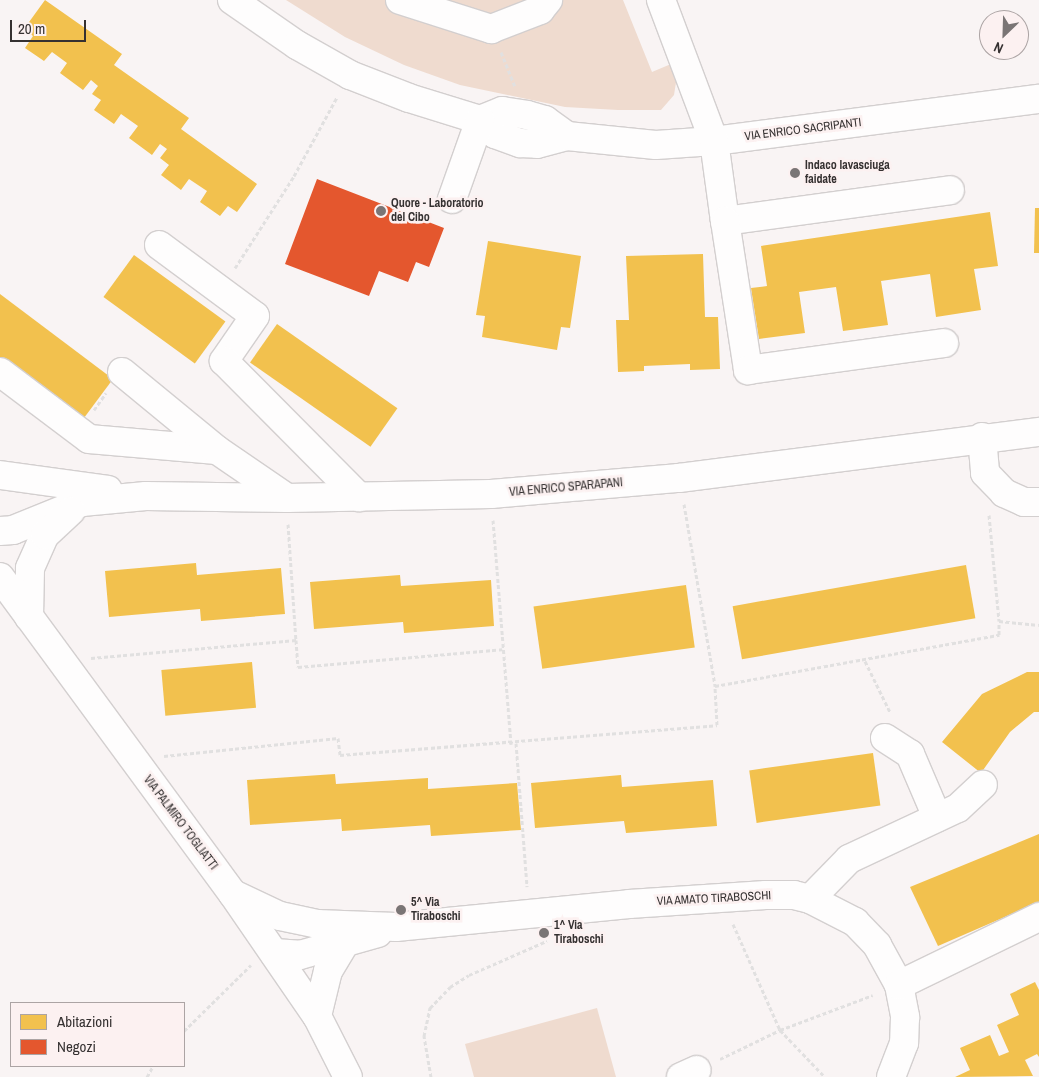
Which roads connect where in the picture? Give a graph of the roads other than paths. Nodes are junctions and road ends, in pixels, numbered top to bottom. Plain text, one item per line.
1 (232, 0) edge
2 (400, 0) edge
3 (548, 0) edge
4 (661, 0) edge
5 (1039, 99) edge
6 (480, 120) junction
7 (567, 136) junction
8 (714, 141) junction
9 (950, 190) dead end
10 (452, 199) dead end
11 (725, 221) junction
12 (159, 245) dead end
13 (944, 343) dead end
14 (0, 372) edge
15 (122, 372) road end
16 (1039, 432) edge
17 (982, 436) junction
18 (217, 450) junction
19 (0, 475) edge
20 (46, 481) junction
21 (0, 496) edge
22 (146, 496) junction
23 (359, 496) junction
24 (287, 498) junction
25 (82, 502) junction
26 (1039, 502) edge
27 (0, 532) edge
28 (0, 577) edge
29 (29, 617) junction
30 (884, 738) dead end
31 (983, 785) dead end
32 (937, 817) junction
33 (234, 894) junction
34 (810, 899) junction
35 (1039, 917) edge
36 (317, 924) junction
37 (396, 926) junction
38 (344, 944) junction
39 (274, 953) junction
40 (898, 985) junction
41 (317, 1016) junction
42 (348, 1077) edge
43 (891, 1077) edge

1 - 6 street, VIA ENRICO SACRIPANTI
2 - 3 street
4 - 8 street
5 - 8 street, VIA ENRICO SACRIPANTI
6 - 7 street
6 - 7 street, VIA ENRICO SACRIPANTI
6 - 10 street
7 - 8 street, VIA ENRICO SACRIPANTI
8 - 11 street
9 - 11 street
11 - 13 street
12 - 23 street
14 - 18 street
15 - 18 street
16 - 17 street, VIA ENRICO SPARAPANI
17 - 23 street, VIA ENRICO SPARAPANI
17 - 26 street
18 - 24 street
19 - 20 street, VIA ENRICO SPARAPANI
20 - 21 street, VIA ENRICO SPARAPANI
20 - 22 street, VIA ENRICO SPARAPANI
22 - 24 street, VIA ENRICO SPARAPANI
22 - 25 street, VIA ENRICO SPARAPANI
23 - 24 street, VIA ENRICO SPARAPANI
25 - 27 street, VIA ENRICO SPARAPANI
25 - 29 street
28 - 29 street, VIA PALMIRO TOGLIATTI
29 - 33 street, VIA PALMIRO TOGLIATTI
30 - 32 street
31 - 32 street
32 - 34 street
33 - 36 street, VIA AMATO TIRABOSCHI
33 - 39 street, VIA PALMIRO TOGLIATTI
34 - 37 street, VIA AMATO TIRABOSCHI
34 - 40 street, VIA AMATO TIRABOSCHI
35 - 40 street
36 - 37 street, VIA AMATO TIRABOSCHI
36 - 39 street
37 - 38 street, VIA AMATO TIRABOSCHI
38 - 39 street, VIA AMATO TIRABOSCHI
38 - 41 street
39 - 41 street, VIA PALMIRO TOGLIATTI
40 - 43 street, VIA AMATO TIRABOSCHI
41 - 42 street, VIA PALMIRO TOGLIATTI

